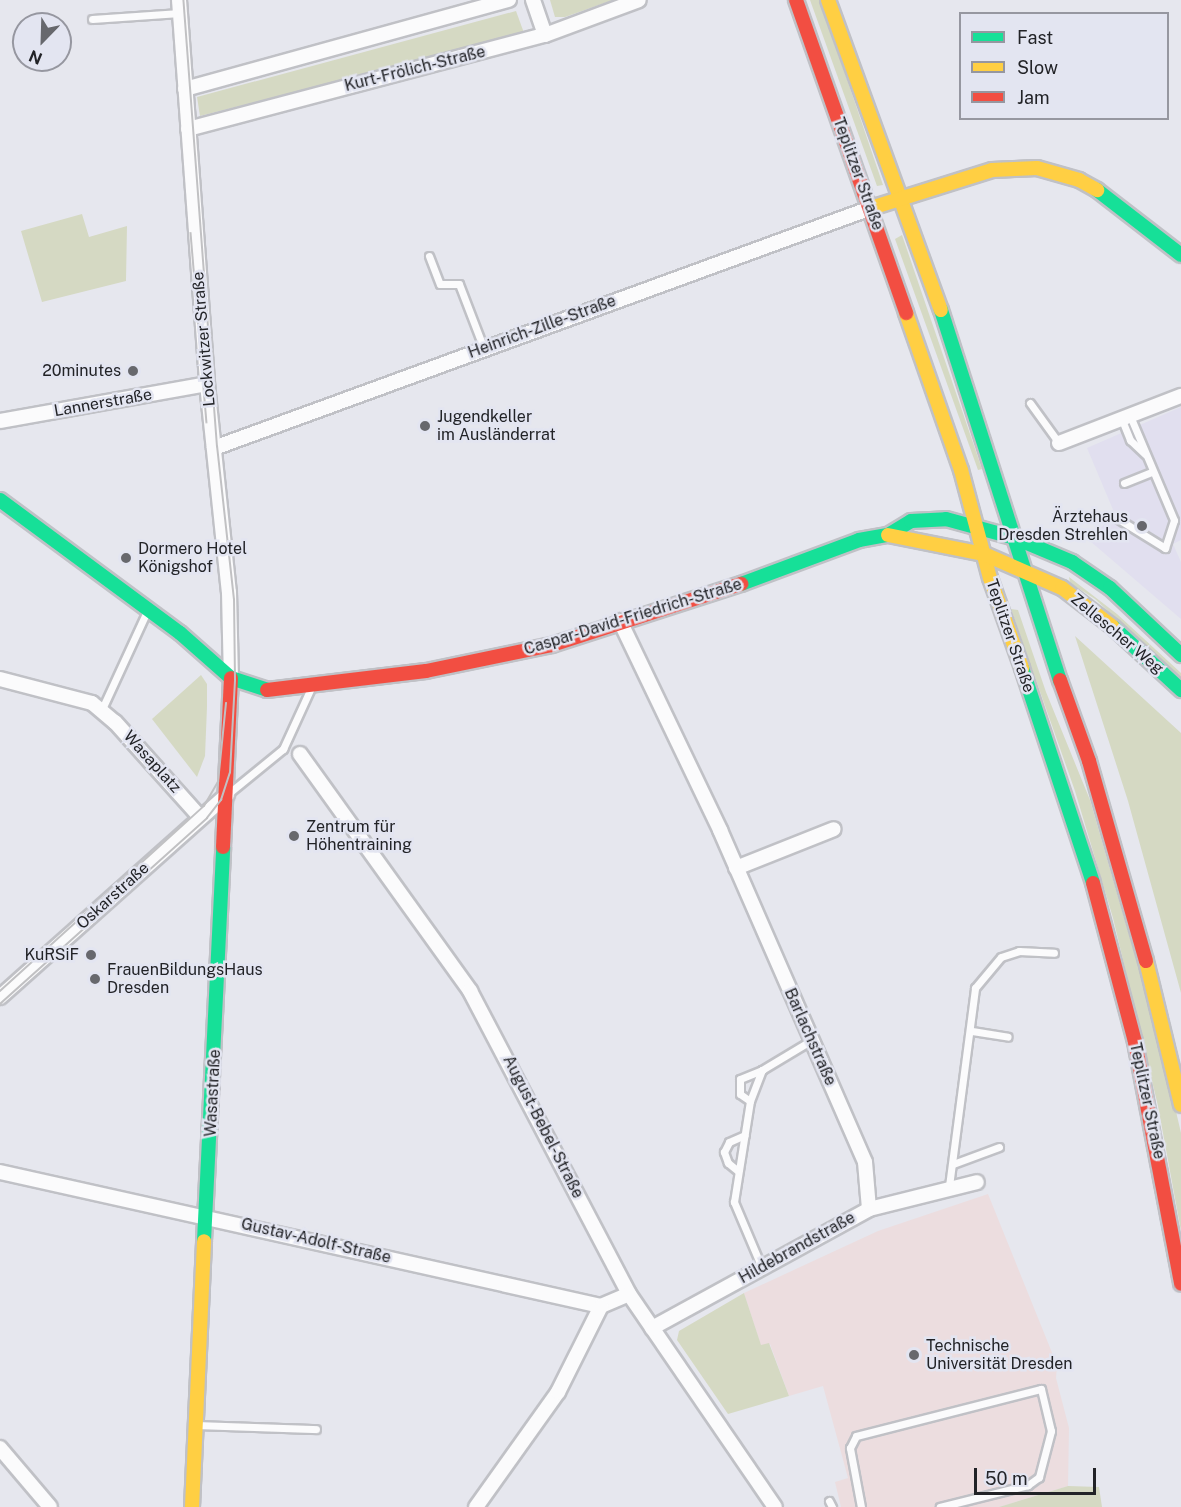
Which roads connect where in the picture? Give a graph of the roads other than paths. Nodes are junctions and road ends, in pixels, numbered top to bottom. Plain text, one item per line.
1 (509, 0) edge
2 (533, 0) edge
3 (639, 0) edge
4 (795, 0) edge
5 (828, 0) edge
6 (180, 7) edge
7 (92, 19) dead end
8 (545, 35) junction
9 (185, 89) junction
10 (188, 129) junction
11 (901, 198) junction
12 (871, 208) junction
13 (1181, 255) edge
14 (429, 256) dead end
15 (484, 349) junction
16 (207, 384) junction
17 (1181, 396) edge
18 (1030, 403) dead end
19 (1126, 418) junction
20 (0, 421) edge
21 (1059, 443) joint
22 (214, 448) junction
23 (1153, 471) junction
24 (1124, 483) dead end
25 (0, 500) edge
26 (1114, 517) dead end
27 (1178, 519) edge
28 (978, 526) junction
29 (888, 535) junction
30 (1015, 537) junction
31 (984, 554) junction
32 (1024, 572) junction
33 (148, 609) junction
34 (620, 621) junction
35 (1181, 655) edge
36 (231, 678) junction
37 (0, 679) edge
38 (311, 687) junction
39 (1181, 690) edge
40 (102, 709) junction
41 (289, 741) junction
42 (300, 754) joint
43 (227, 795) junction
44 (200, 817) junction
45 (834, 829) dead end
46 (736, 868) junction
47 (1054, 953) dead end
48 (0, 997) edge
49 (972, 1031) junction
50 (1008, 1037) dead end
51 (812, 1040) junction
52 (762, 1070) junction
53 (750, 1101) junction
54 (1181, 1105) edge
55 (745, 1135) junction
56 (999, 1147) dead end
57 (953, 1164) junction
58 (738, 1171) junction
59 (0, 1172) edge
60 (977, 1182) dead end
61 (949, 1186) junction
62 (869, 1209) junction
63 (207, 1216) junction
64 (762, 1268) junction
65 (1181, 1284) edge
66 (630, 1294) junction
67 (601, 1306) junction
68 (652, 1328) junction
69 (196, 1425) junction
70 (316, 1429) dead end
71 (0, 1448) edge
72 (50, 1507) edge
73 (192, 1507) edge
74 (476, 1507) edge
75 (775, 1507) edge
76 (861, 1507) edge
77 (940, 1507) edge

1 - 9 street
2 - 8 street
3 - 8 street, Kurt-Frölich-Straße
4 - 12 main road, Teplitzer Straße
5 - 11 main road, Teplitzer Straße
6 - 7 lane
6 - 9 street, Lockwitzer Straße
8 - 10 street, Kurt-Frölich-Straße
9 - 10 street, Lockwitzer Straße
10 - 16 street, Lockwitzer Straße
11 - 12 main road
11 - 13 main road
11 - 30 main road, Teplitzer Straße
12 - 15 street, Heinrich-Zille-Straße
12 - 28 main road, Teplitzer Straße
14 - 15 lane
15 - 22 street, Heinrich-Zille-Straße
16 - 20 street, Lannerstraße
16 - 22 street, Lockwitzer Straße
17 - 19 street
18 - 21 lane
19 - 21 street
19 - 23 lane
22 - 36 street, Lockwitzer Straße
23 - 24 lane
23 - 27 lane
25 - 33 main road
26 - 27 lane
28 - 29 main road, Caspar-David-Friedrich-Straße
28 - 30 main road, Zellescher Weg
28 - 31 main road, Teplitzer Straße
29 - 31 main road, Caspar-David-Friedrich-Straße
29 - 34 main road, Caspar-David-Friedrich-Straße
30 - 32 main road, Teplitzer Straße
30 - 35 main road, Zellescher Weg
31 - 32 main road, Zellescher Weg
31 - 65 main road, Teplitzer Straße
32 - 39 main road, Zellescher Weg
32 - 54 main road, Teplitzer Straße
33 - 36 main road
33 - 40 lane
34 - 38 main road, Caspar-David-Friedrich-Straße
34 - 46 street, Barlachstraße
36 - 38 main road, Caspar-David-Friedrich-Straße
36 - 43 main road, Wasastraße
37 - 40 street, Wasaplatz
38 - 41 lane
40 - 44 street, Wasaplatz
41 - 42 lane
41 - 43 lane
42 - 66 street, August-Bebel-Straße
43 - 44 street, Oskarstraße
43 - 63 main road, Wasastraße
44 - 48 street, Oskarstraße
45 - 46 street
46 - 51 street, Barlachstraße
47 - 49 lane
49 - 50 lane
49 - 57 lane
51 - 52 lane
51 - 62 street, Barlachstraße
52 - 53 lane
52 - 53 lane
53 - 55 lane
55 - 58 lane
55 - 58 lane
56 - 57 lane
57 - 61 lane
58 - 64 lane
59 - 63 street, Gustav-Adolf-Straße
60 - 61 street, Hildebrandstraße
61 - 62 street, Hildebrandstraße
62 - 64 street, Hildebrandstraße
63 - 67 street, Gustav-Adolf-Straße
63 - 69 main road, Wasastraße
64 - 68 street, Hildebrandstraße
66 - 67 street
66 - 68 street, August-Bebel-Straße
67 - 74 street
68 - 75 street, August-Bebel-Straße
69 - 70 lane
69 - 73 main road, Wasastraße
71 - 72 street
76 - 77 lane

